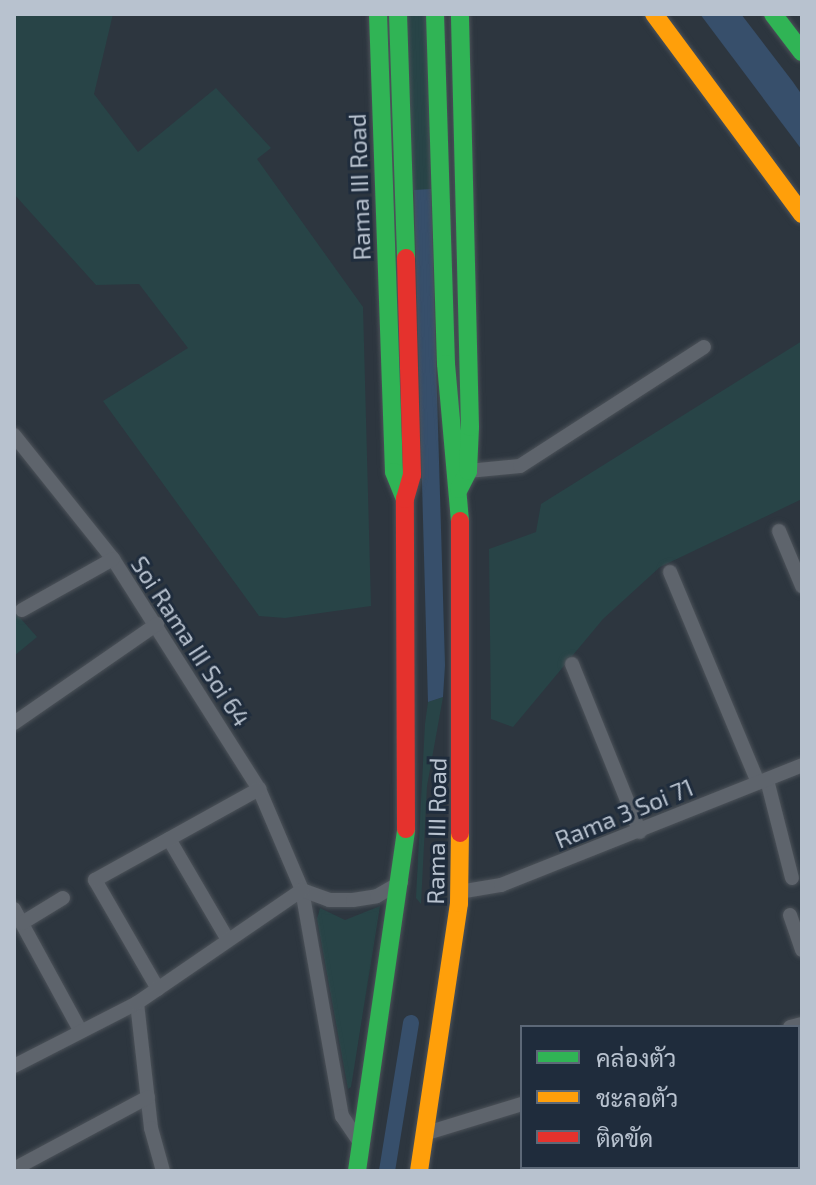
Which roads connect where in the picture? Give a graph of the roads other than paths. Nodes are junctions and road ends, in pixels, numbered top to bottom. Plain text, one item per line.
1 (378, 14) edge
2 (398, 14) edge
3 (435, 14) edge
4 (460, 14) edge
5 (654, 14) edge
6 (773, 14) edge
7 (802, 52) edge
8 (802, 214) edge
9 (704, 347) dead end
10 (14, 435) edge
11 (468, 471) junction
12 (459, 489) junction
13 (405, 499) junction
14 (779, 531) dead end
15 (113, 559) junction
16 (670, 572) dead end
17 (802, 586) edge
18 (22, 610) dead end
19 (157, 624) junction
20 (572, 664) dead end
21 (14, 723) edge
22 (802, 765) edge
23 (763, 781) junction
24 (259, 789) junction
25 (640, 832) junction
26 (169, 839) junction
27 (792, 878) dead end
28 (401, 882) junction
29 (302, 890) junction
30 (459, 892) junction
31 (63, 898) dead end
32 (14, 909) edge
33 (790, 915) dead end
34 (22, 923) junction
35 (228, 940) junction
36 (802, 950) edge
37 (158, 989) junction
38 (137, 1003) junction
39 (80, 1030) junction
40 (14, 1066) edge
41 (148, 1097) junction
42 (520, 1105) edge
43 (427, 1133) junction
44 (361, 1144) junction
45 (14, 1169) edge
46 (163, 1171) edge
47 (357, 1171) edge
48 (419, 1171) edge

1 - 13 main road, Rama III Road
2 - 13 main road, Rama III Road
3 - 12 main road, Rama III Road
4 - 11 main road, Rama III Road
5 - 8 main road
6 - 7 main road
9 - 11 street
10 - 15 street, Soi Rama III Soi 64
11 - 12 main road, Rama III Road
12 - 30 main road, Rama III Road
13 - 28 main road, Rama III Road
14 - 17 street
15 - 18 street
15 - 19 street, Soi Rama III Soi 64
16 - 23 street
19 - 21 street
19 - 24 street, Soi Rama III Soi 64
20 - 25 street
22 - 23 street, Rama 3 Soi 71
23 - 25 street, Rama 3 Soi 71
23 - 27 street
24 - 26 street
24 - 29 street, Soi Rama III Soi 64
25 - 30 street, Rama 3 Soi 71
26 - 35 street
26 - 37 street
28 - 29 street
28 - 44 main road, Rama III Road
29 - 35 street
29 - 44 street, Soi Rama III Soi 64
30 - 43 main road, Rama III Road
31 - 34 street
32 - 34 street
33 - 36 street
34 - 39 street
35 - 37 street
37 - 38 street
38 - 39 street
38 - 41 street
39 - 40 street
41 - 45 street
41 - 46 street
42 - 43 street
43 - 48 main road, Rama III Road
44 - 47 main road, Rama III Road

